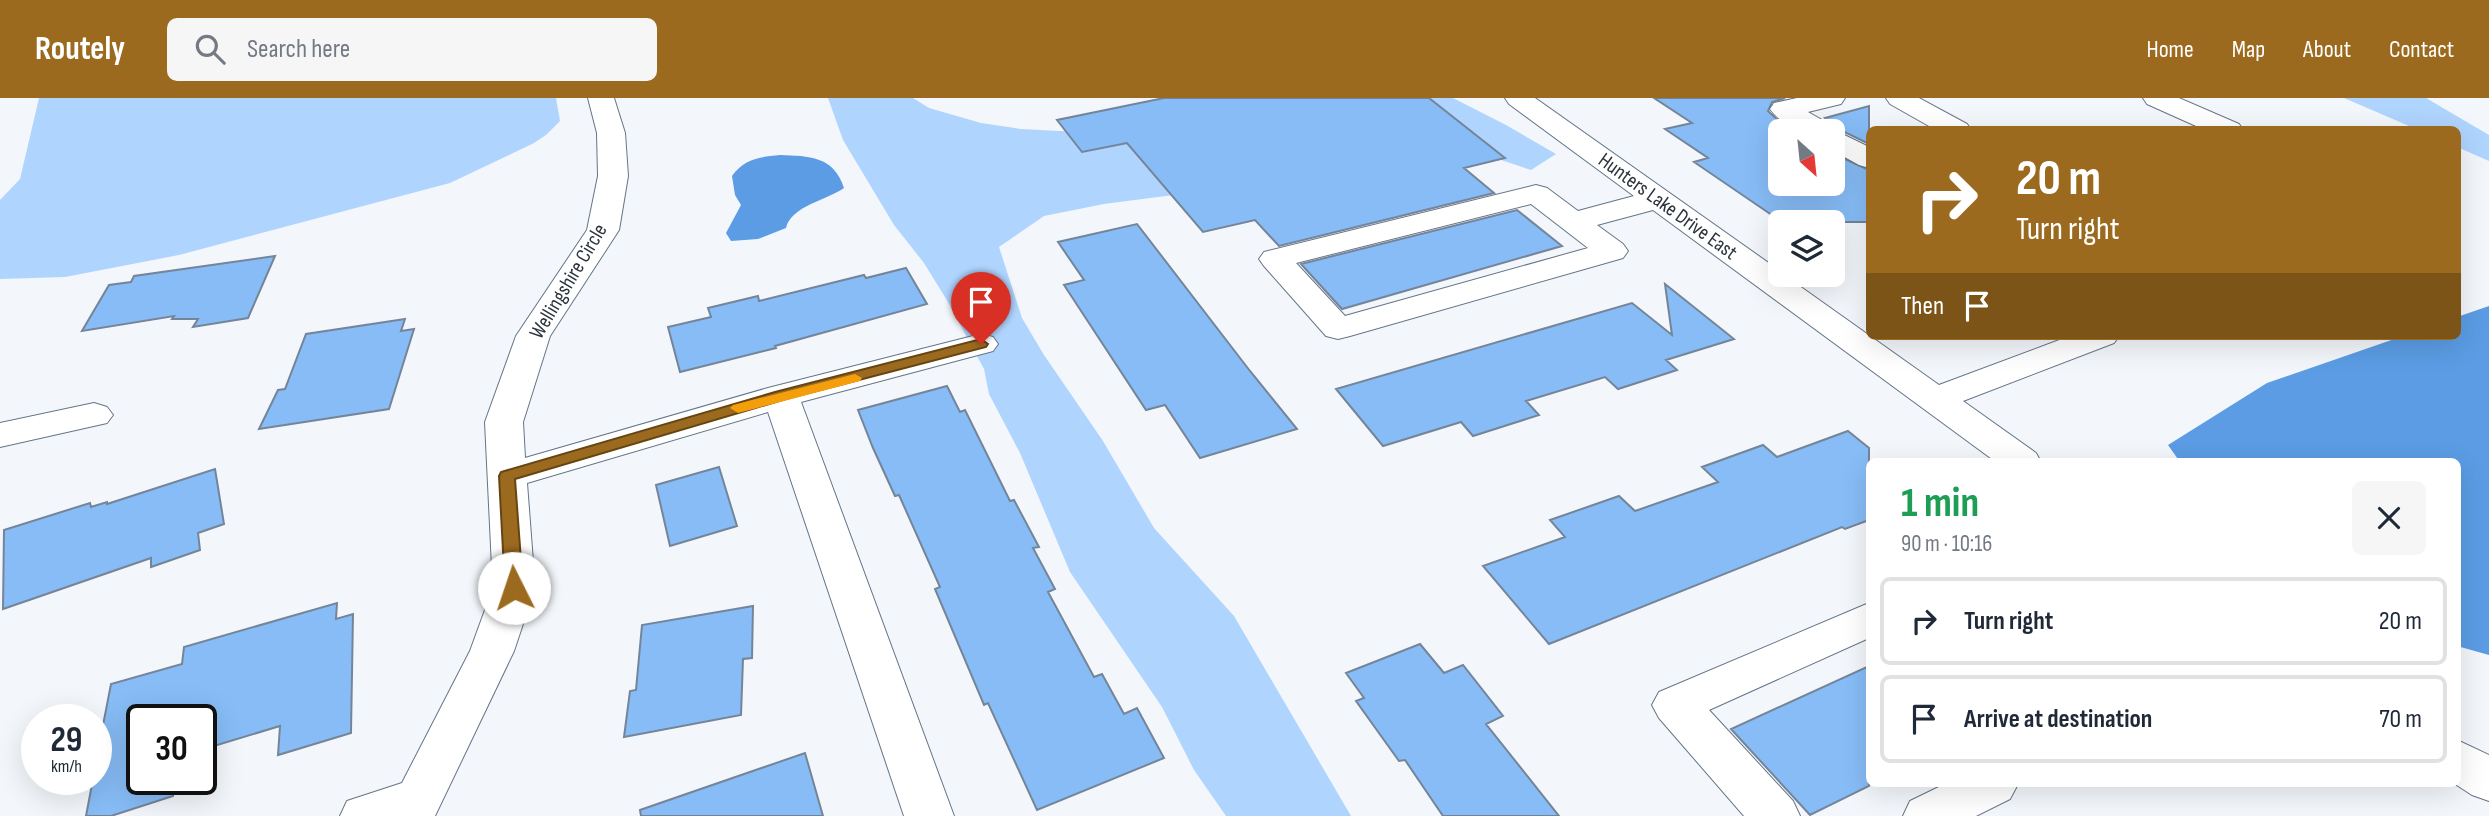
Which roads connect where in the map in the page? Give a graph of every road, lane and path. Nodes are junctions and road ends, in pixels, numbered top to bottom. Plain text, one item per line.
1 (601, 98) edge
2 (1518, 98) edge
3 (1832, 98) edge
4 (1899, 98) edge
5 (2156, 98) edge
6 (1801, 119) edge
7 (1950, 126) edge
8 (2220, 126) edge
9 (1845, 145) edge
10 (1866, 157) edge
11 (1657, 199) junction
12 (1573, 222) junction
13 (2091, 340) edge
14 (981, 344) dead end
15 (780, 396) junction
16 (1935, 399) junction
17 (94, 415) dead end
18 (0, 435) edge
19 (2016, 458) edge
20 (507, 476) junction
21 (1866, 620) edge
22 (2461, 762) edge
23 (2489, 780) edge
24 (1987, 787) edge
25 (414, 807) edge
26 (365, 816) edge
27 (929, 816) edge
28 (1775, 816) edge
29 (1928, 816) edge

1 - 20 street, Wellingshire Circle
2 - 11 street, Hunters Lake Drive East
3 - 6 street
4 - 7 street
5 - 8 street
9 - 10 street
11 - 12 street
11 - 16 street, Hunters Lake Drive East
12 - 12 street
13 - 16 street
14 - 15 street
15 - 20 street
15 - 27 street
16 - 19 street, Hunters Lake Drive East
17 - 18 street
20 - 25 street, Wellingshire Circle
21 - 28 street
22 - 23 street
24 - 29 street
25 - 26 street

